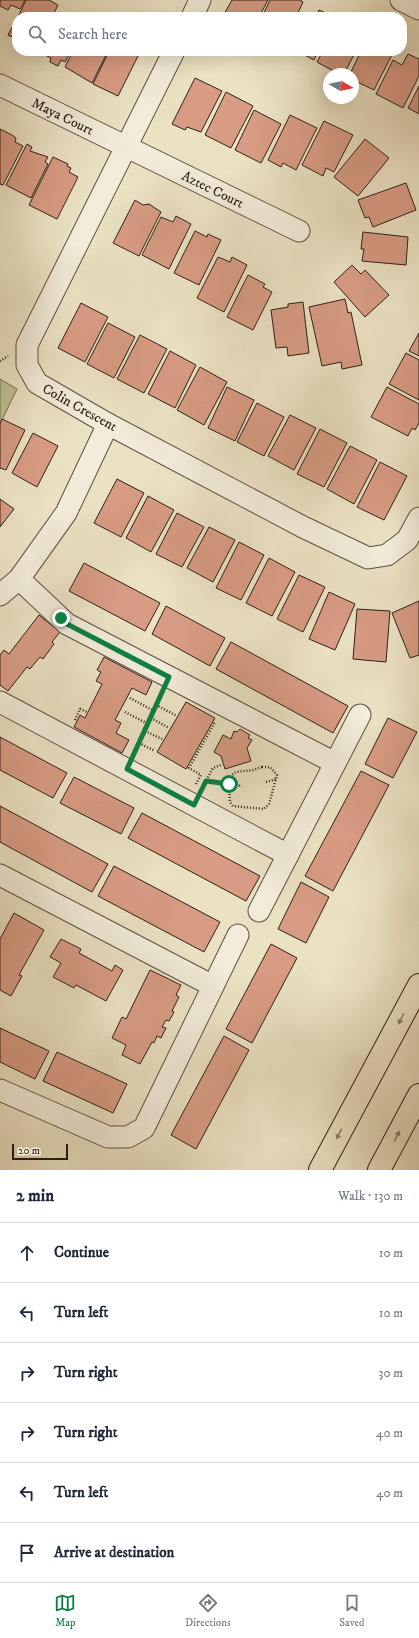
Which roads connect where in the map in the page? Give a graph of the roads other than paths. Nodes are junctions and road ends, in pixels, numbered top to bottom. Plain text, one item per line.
1 (200, 0) edge
2 (401, 0) edge
3 (419, 9) edge
4 (194, 12) edge
5 (171, 56) edge
6 (0, 85) edge
7 (126, 146) junction
8 (299, 231) dead end
9 (108, 424) junction
10 (419, 518) edge
11 (19, 579) junction
12 (0, 595) edge
13 (0, 702) edge
14 (360, 715) dead end
15 (335, 764) junction
16 (288, 855) junction
17 (1, 876) edge
18 (259, 911) dead end
19 (238, 935) dead end
20 (419, 985) edge
21 (213, 986) junction
22 (0, 1090) edge
23 (419, 1095) edge
24 (320, 1170) edge
25 (379, 1170) edge

1 - 4 street
2 - 3 street
5 - 7 street, Colin Crescent
6 - 7 street, Maya Court
7 - 8 street, Aztec Court
7 - 9 street, Colin Crescent
9 - 10 street, Colin Crescent
9 - 11 street
11 - 12 street
11 - 15 street
13 - 16 street
14 - 15 street
15 - 16 street
16 - 18 street
17 - 21 street
19 - 21 street
20 -> 24 highway
21 - 22 street
25 -> 23 highway

